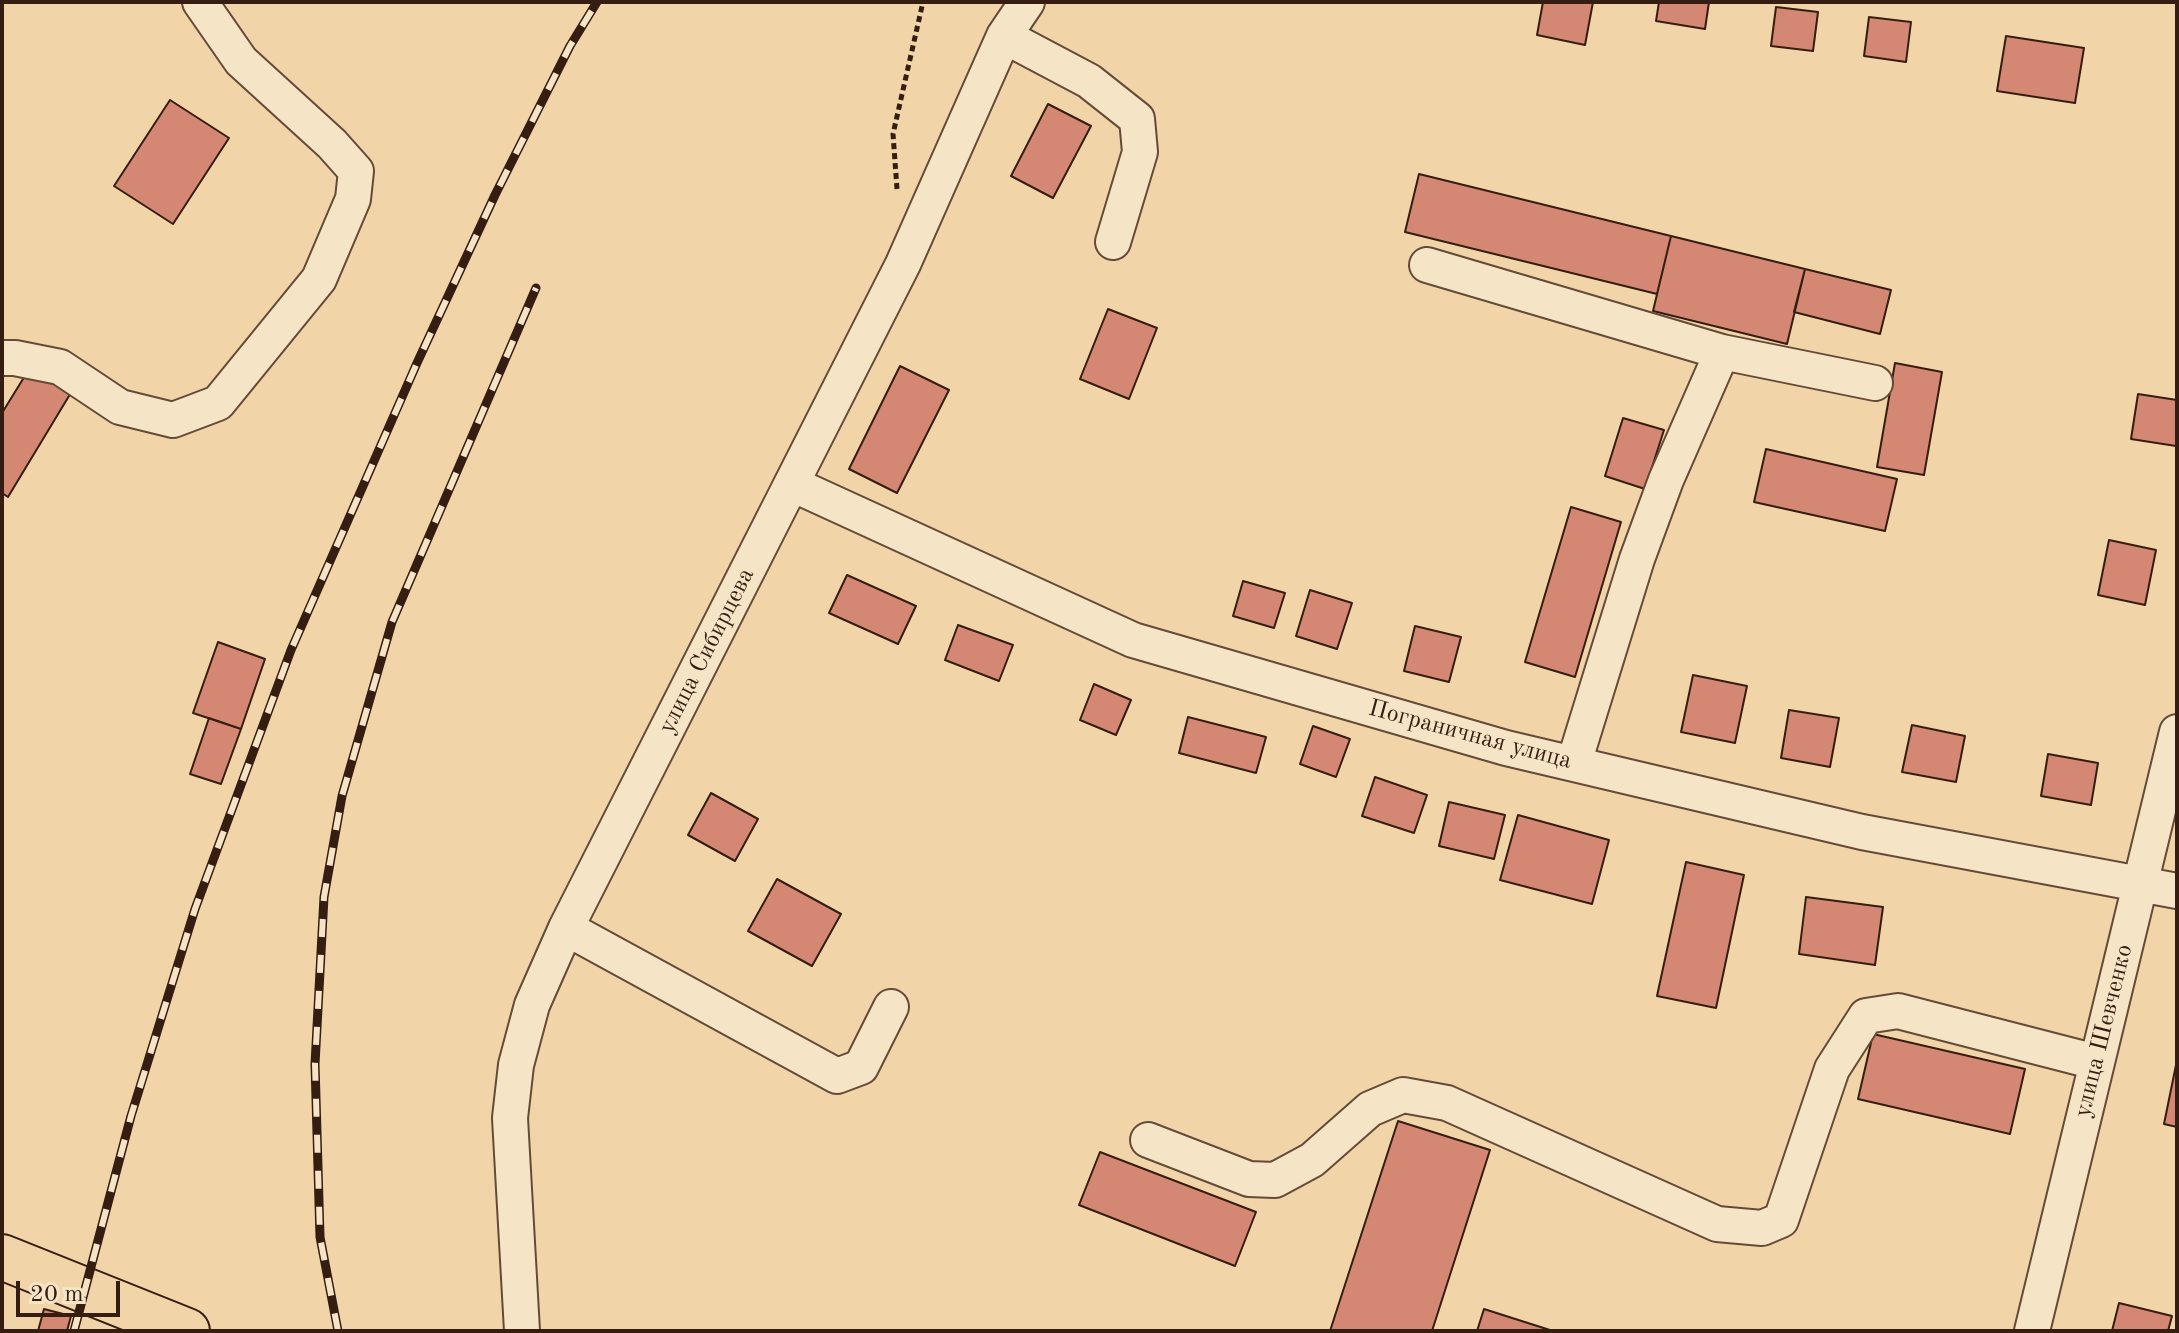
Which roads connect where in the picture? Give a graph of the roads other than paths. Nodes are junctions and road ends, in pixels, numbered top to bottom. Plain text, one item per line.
1 (200, 2) edge
2 (1027, 2) edge
3 (1004, 36) junction
4 (1113, 242) dead end
5 (1427, 265) dead end
6 (1722, 352) junction
7 (2, 358) edge
8 (1875, 383) dead end
9 (792, 484) junction
10 (2177, 732) edge
11 (1574, 763) junction
12 (2141, 883) junction
13 (2177, 891) edge
14 (566, 928) junction
15 (891, 1007) dead end
16 (2096, 1062) junction
17 (1148, 1140) dead end
18 (2, 1257) edge
19 (187, 1331) edge
20 (522, 1331) edge
21 (2032, 1331) edge

1 - 7 street
2 - 3 street, улица Сибирцева
3 - 4 street
3 - 9 street, улица Сибирцева
5 - 6 street
6 - 8 street
6 - 11 street
9 - 11 street, Пограничная улица
9 - 14 street, улица Сибирцева
10 - 12 street, улица Шевченко
11 - 12 street, Пограничная улица
12 - 13 street, Пограничная улица
12 - 16 street, улица Шевченко
14 - 15 street
14 - 20 street, улица Сибирцева
16 - 17 street
16 - 21 street, улица Шевченко
18 - 19 main road

